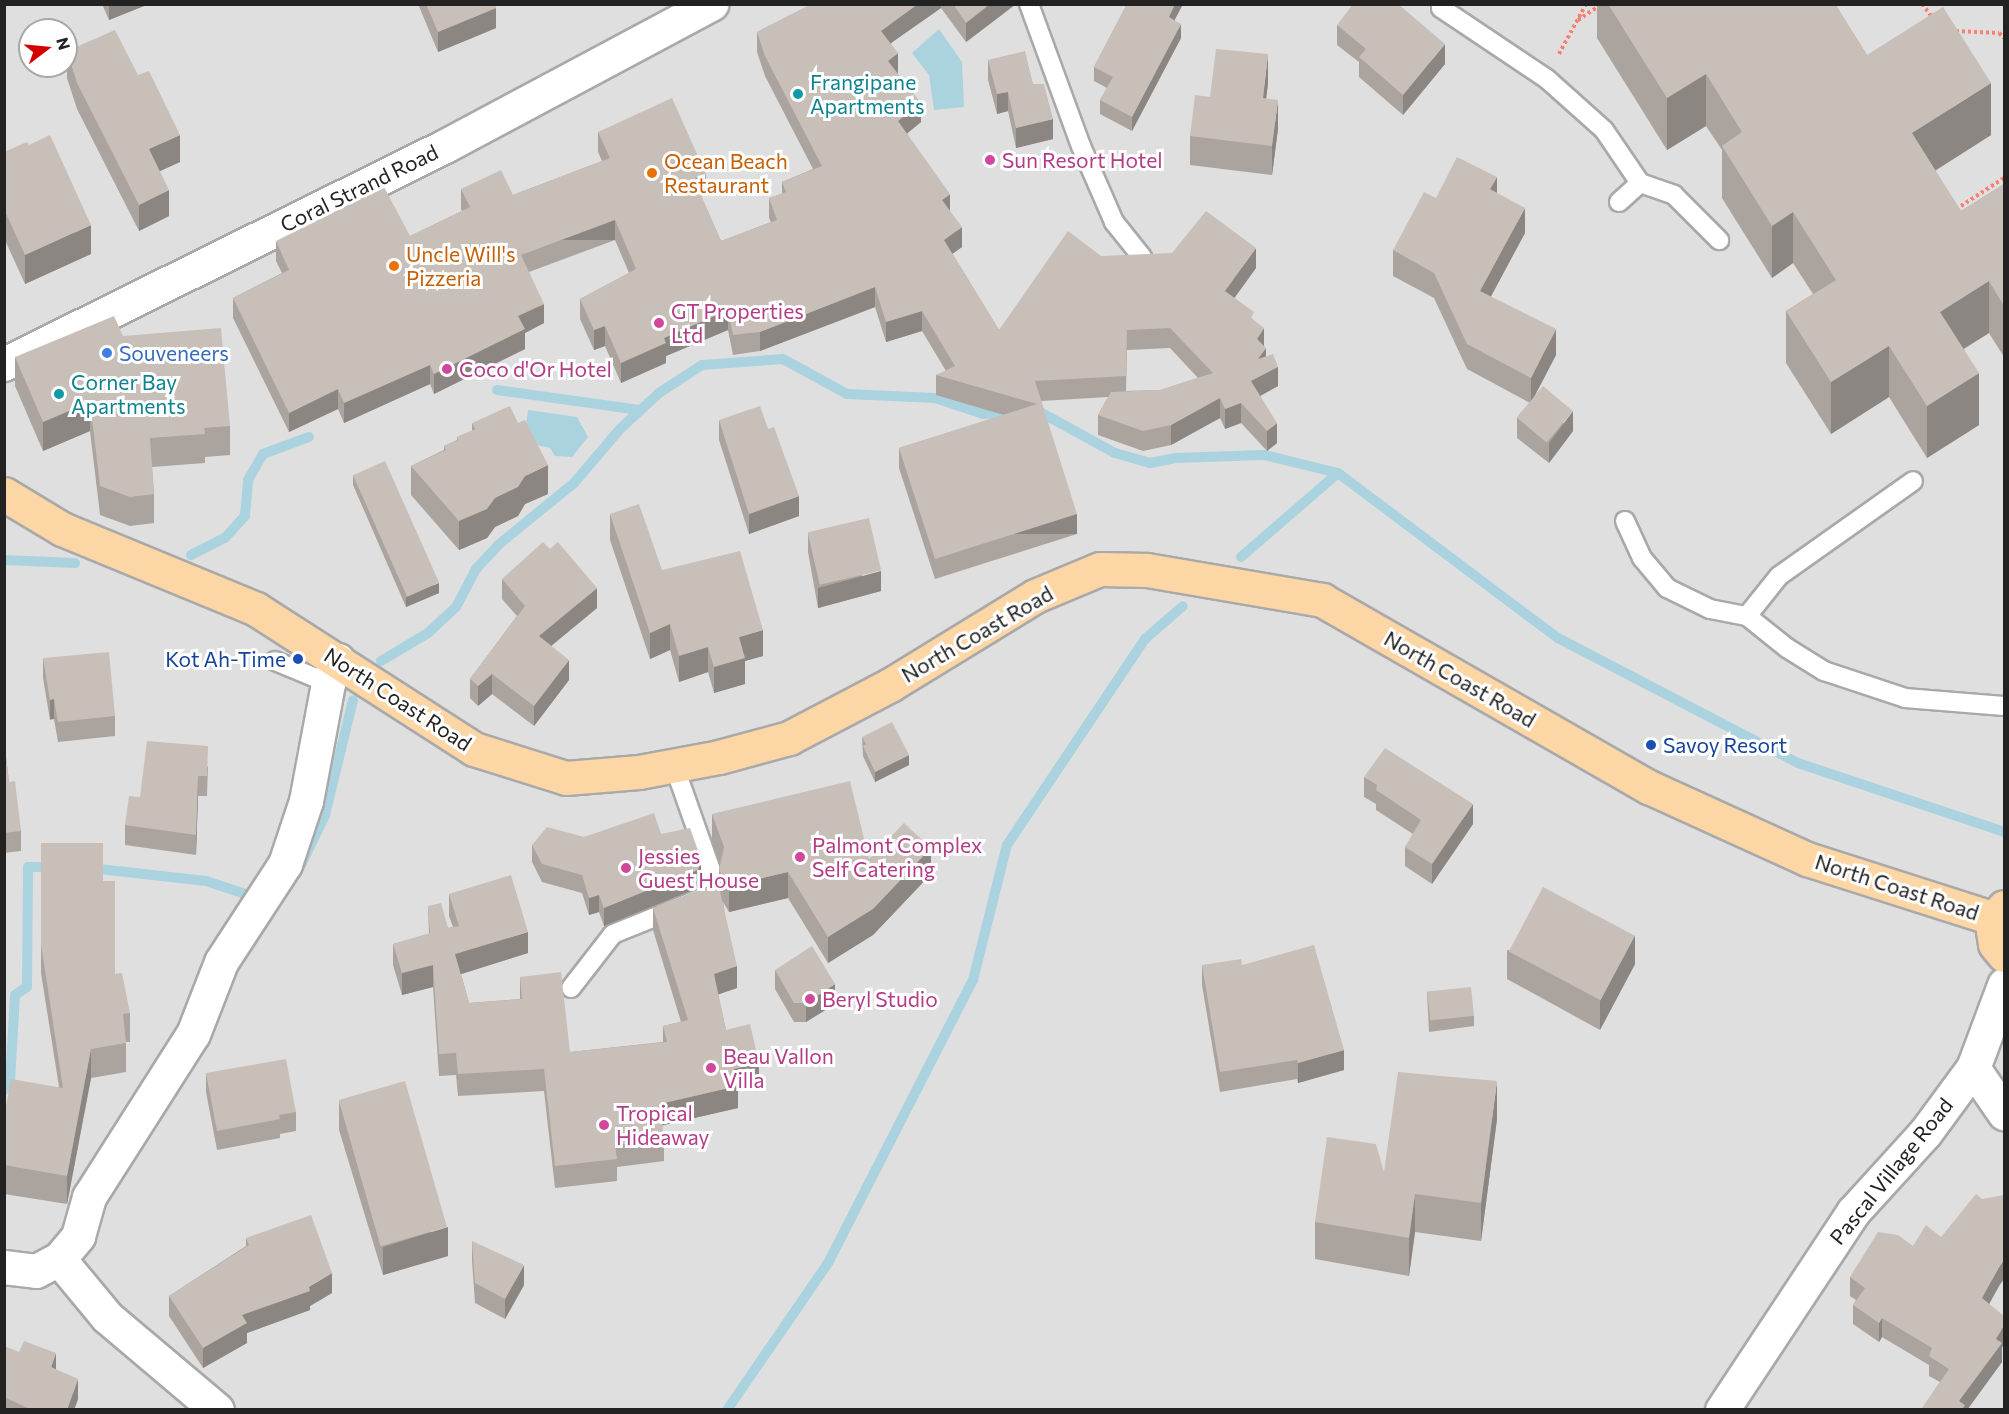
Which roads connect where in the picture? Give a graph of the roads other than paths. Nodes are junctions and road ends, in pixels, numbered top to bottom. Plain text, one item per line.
1 (711, 4) edge
2 (1029, 4) edge
3 (1441, 4) edge
4 (1640, 183) junction
5 (1619, 202) dead end
6 (1719, 240) dead end
7 (1142, 256) edge
8 (4, 364) edge
9 (1913, 481) dead end
10 (4, 494) edge
11 (1625, 522) dead end
12 (1747, 616) junction
13 (275, 661) dead end
14 (333, 671) junction
15 (2004, 706) edge
16 (674, 765) junction
17 (2000, 913) edge
18 (2004, 955) edge
19 (2004, 985) edge
20 (571, 988) dead end
21 (1973, 1068) junction
22 (2004, 1113) edge
23 (59, 1259) junction
24 (4, 1267) edge
25 (217, 1410) edge
26 (1722, 1410) edge

1 - 8 street, Coral Strand Road
2 - 7 lane
3 - 4 lane
4 - 5 lane
4 - 6 lane
9 - 12 lane
10 - 14 main road, North Coast Road
11 - 12 lane
12 - 15 lane
13 - 14 lane
14 - 16 main road, North Coast Road
14 - 23 street
16 - 17 main road, North Coast Road
16 - 20 lane
17 - 18 main road
19 - 21 street, Pascal Village Road
21 - 22 street
21 - 26 street, Pascal Village Road
23 - 24 street
23 - 25 street

